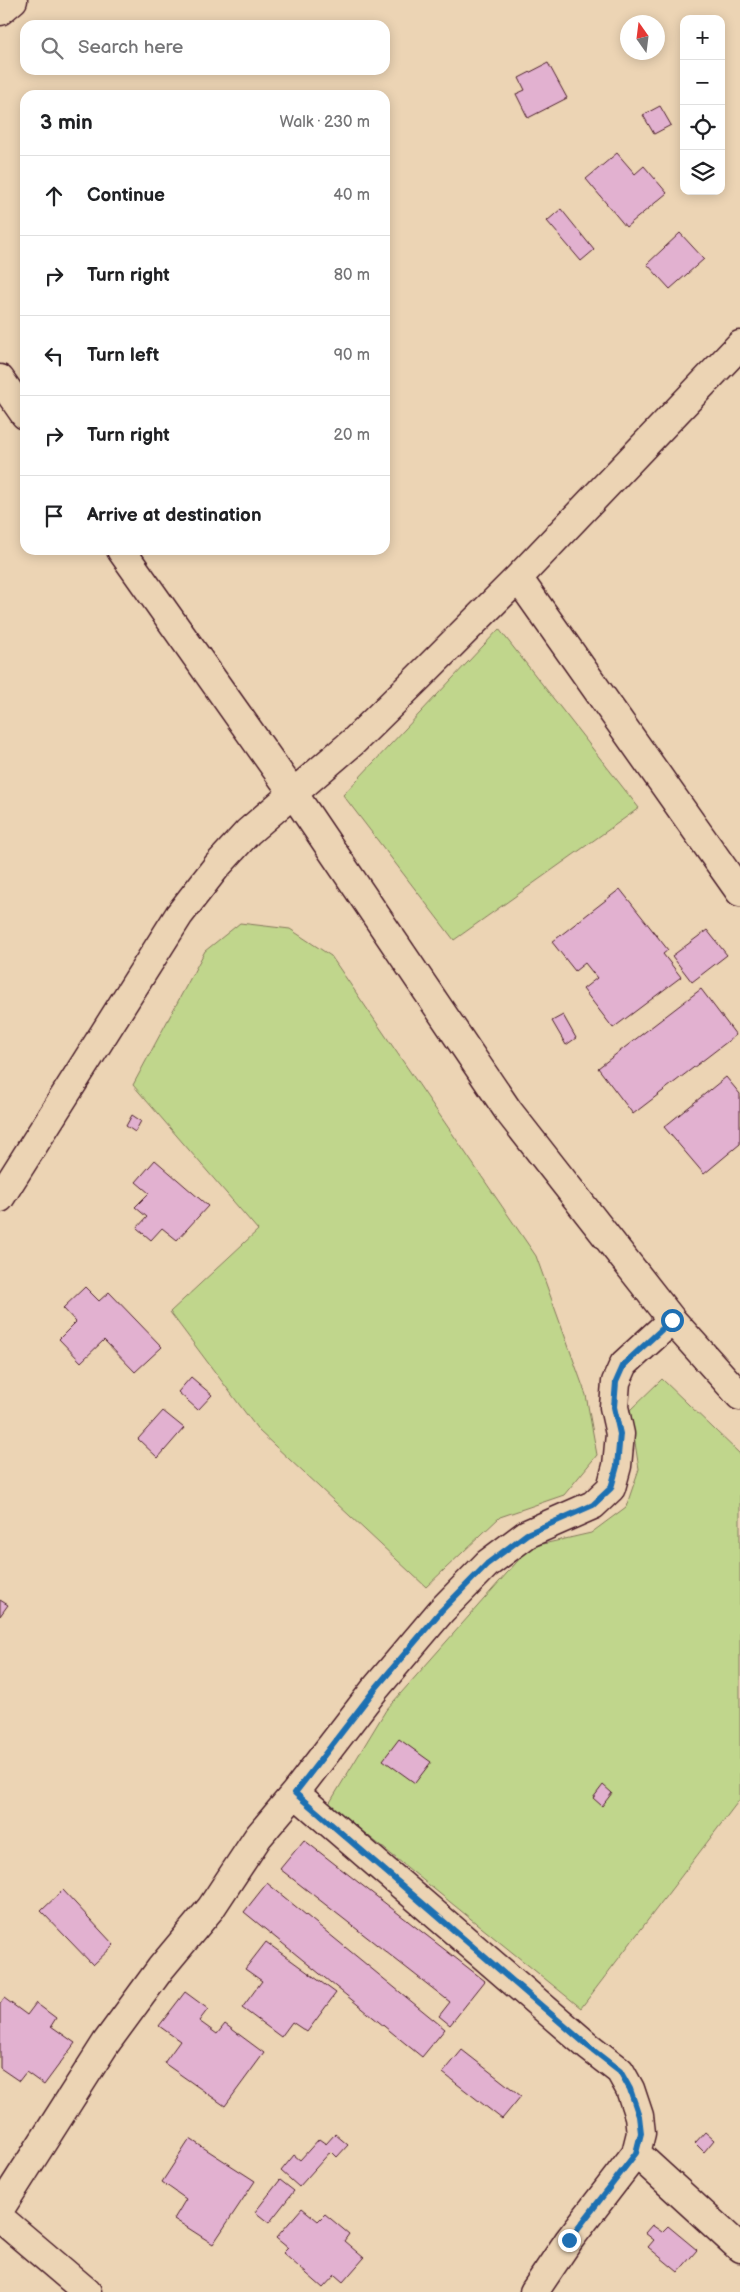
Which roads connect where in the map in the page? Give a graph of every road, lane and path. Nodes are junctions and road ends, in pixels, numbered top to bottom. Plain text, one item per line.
1 (13, 0) edge
2 (0, 11) edge
3 (740, 344) edge
4 (0, 379) edge
5 (20, 407) edge
6 (125, 555) edge
7 (518, 578) junction
8 (293, 793) junction
9 (740, 892) edge
10 (0, 1198) edge
11 (672, 1320) junction
12 (740, 1396) edge
13 (295, 1793) junction
14 (636, 2153) junction
15 (0, 2209) edge
16 (0, 2218) edge
17 (740, 2248) edge
18 (87, 2292) edge
19 (534, 2292) edge

1 - 2 street
3 - 7 street
4 - 5 street
6 - 8 street
7 - 8 street
7 - 9 street
8 - 10 street
8 - 11 street
11 - 12 street
11 - 13 street
13 - 14 street
13 - 15 street
14 - 17 street
14 - 19 street
16 - 18 street

